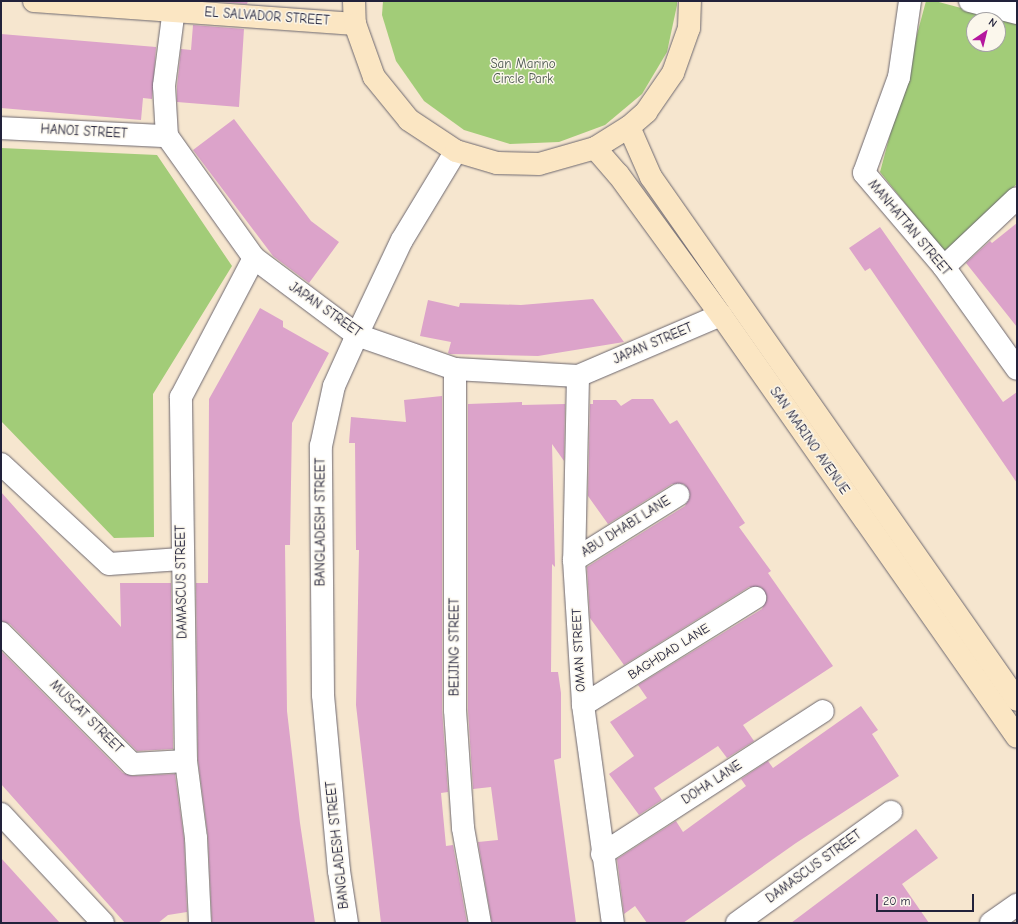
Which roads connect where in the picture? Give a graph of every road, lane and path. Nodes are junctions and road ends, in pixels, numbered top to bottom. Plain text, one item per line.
1 (34, 1) edge
2 (354, 1) edge
3 (690, 1) edge
4 (910, 1) edge
5 (970, 1) edge
6 (175, 6) edge
7 (1017, 13) edge
8 (355, 24) junction
9 (629, 127) junction
10 (1, 128) edge
11 (167, 136) junction
12 (595, 148) junction
13 (456, 151) junction
14 (1017, 198) edge
15 (254, 258) junction
16 (944, 267) junction
17 (721, 315) junction
18 (357, 335) junction
19 (1014, 360) edge
20 (455, 369) junction
21 (578, 376) junction
22 (1, 464) edge
23 (678, 495) dead end
24 (181, 559) junction
25 (574, 560) junction
26 (755, 598) dead end
27 (1, 633) edge
28 (1017, 700) edge
29 (582, 705) junction
30 (823, 711) dead end
31 (1017, 737) edge
32 (186, 761) junction
33 (891, 812) dead end
34 (1, 814) edge
35 (602, 854) junction
36 (1017, 904) edge
37 (103, 923) edge
38 (200, 923) edge
39 (347, 923) edge
40 (480, 923) edge
41 (613, 923) edge
42 (737, 923) edge
43 (991, 923) edge

1 - 6 main road, EL SALVADOR STREET
2 - 8 main road
3 - 9 main road
4 - 16 street, MANHATTAN STREET
5 - 7 street
6 - 8 main road, EL SALVADOR STREET
6 - 11 street
8 - 13 main road
9 - 12 main road
9 - 28 main road, SAN MARINO AVENUE
10 - 11 street, HANOI STREET
11 - 15 street, JAPAN STREET
12 - 13 main road
12 - 17 main road, SAN MARINO AVENUE
13 - 18 street, BANGLADESH STREET
14 - 16 street
15 - 18 street, JAPAN STREET
15 - 24 street, DAMASCUS STREET
16 - 19 street, MANHATTAN STREET
17 - 21 street, JAPAN STREET
17 - 31 main road, SAN MARINO AVENUE
18 - 20 street, JAPAN STREET
18 - 39 street, BANGLADESH STREET
20 - 21 street, JAPAN STREET
20 - 40 street, BEIJING STREET
21 - 25 street, OMAN STREET
22 - 24 street
23 - 25 street, ABU DHABI LANE
24 - 32 street, DAMASCUS STREET
25 - 29 street, OMAN STREET
26 - 29 street, BAGHDAD LANE
27 - 32 street, MUSCAT STREET
29 - 35 street, OMAN STREET
30 - 35 street, DOHA LANE
32 - 38 street, DAMASCUS STREET
33 - 42 street, DAMASCUS STREET
34 - 37 street
35 - 41 street, OMAN STREET
36 - 43 street

